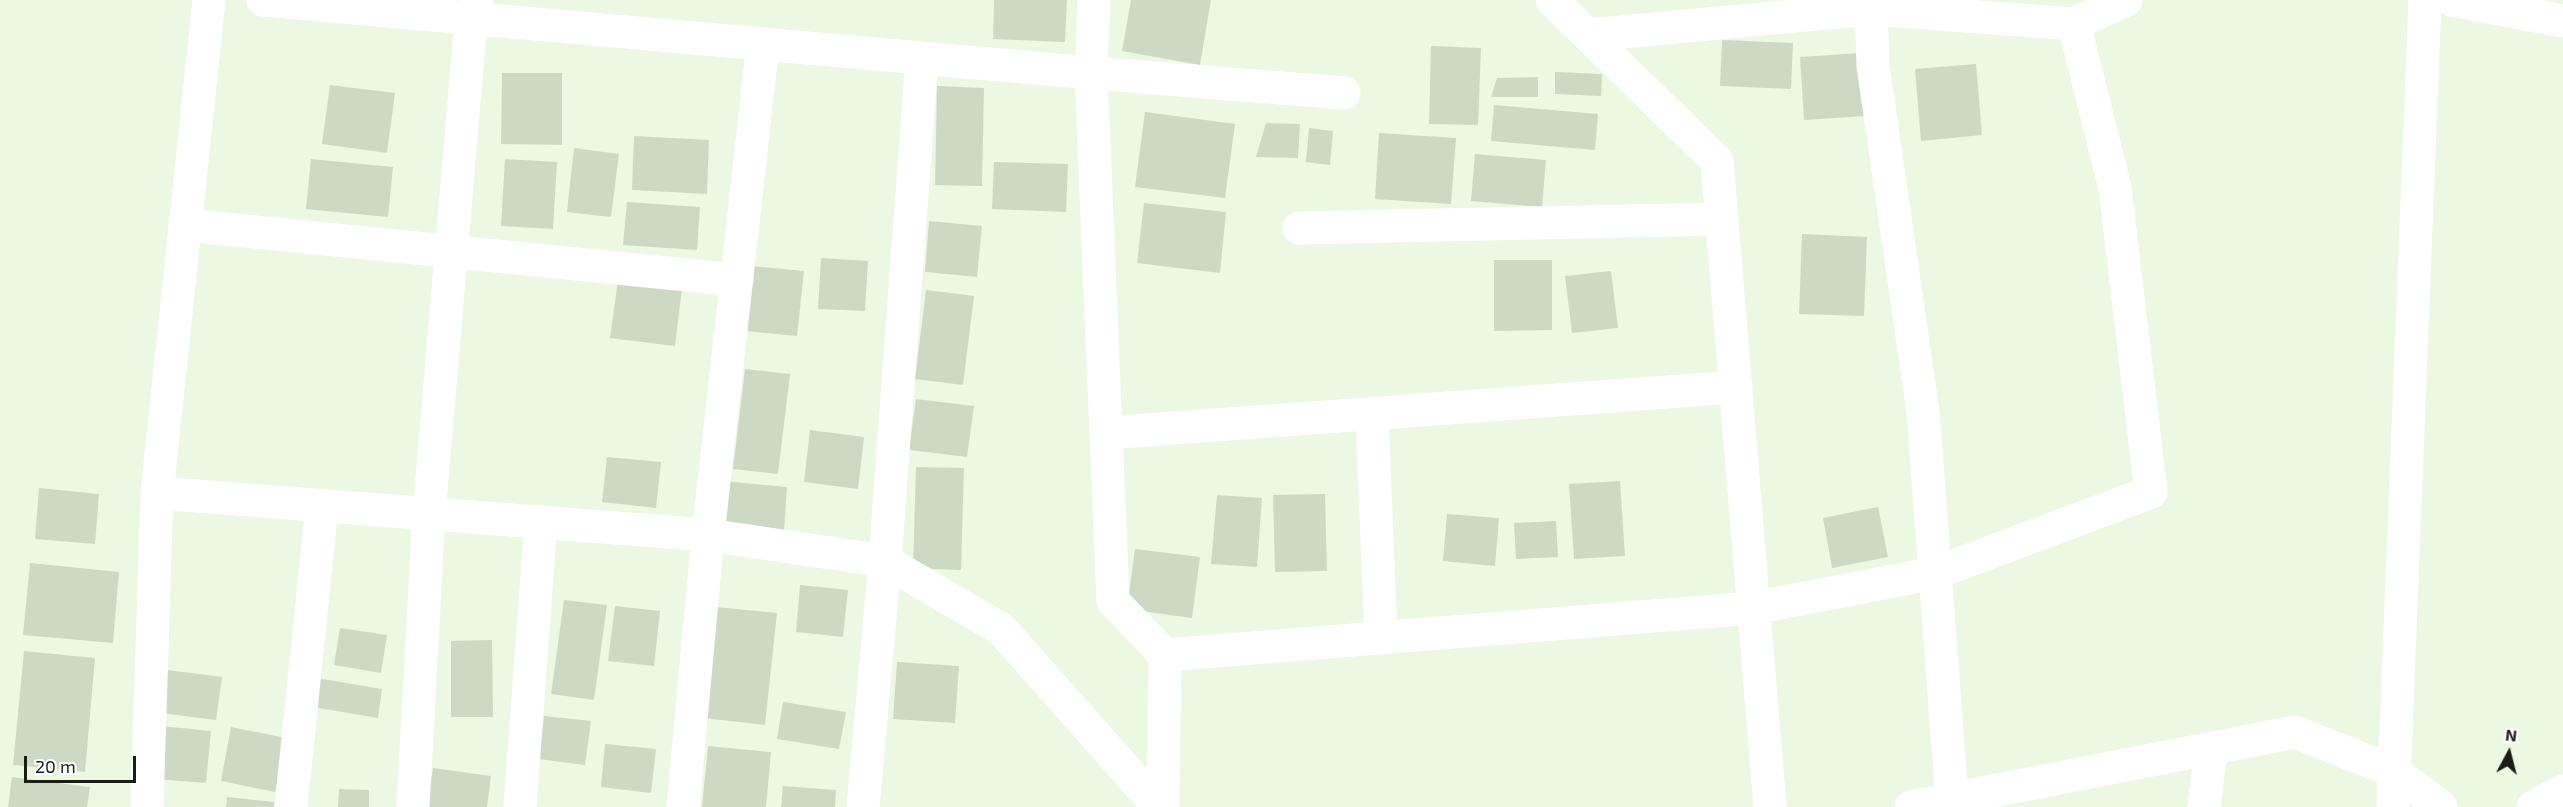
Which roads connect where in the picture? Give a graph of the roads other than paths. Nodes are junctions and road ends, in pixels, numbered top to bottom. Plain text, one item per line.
1 (209, 0) edge
2 (263, 0) edge
3 (1094, 0) edge
4 (1552, 0) edge
5 (2126, 0) edge
6 (2425, 0) edge
7 (2451, 0) edge
8 (1871, 5) edge
9 (474, 9) edge
10 (2563, 21) edge
11 (2074, 24) junction
12 (1588, 35) junction
13 (763, 44) junction
14 (922, 58) junction
15 (1091, 73) junction
16 (1344, 93) dead end
17 (1722, 219) junction
18 (185, 225) junction
19 (1299, 228) dead end
20 (452, 252) junction
21 (737, 280) junction
22 (1736, 387) junction
23 (1372, 414) junction
24 (1106, 433) junction
25 (157, 493) junction
26 (322, 506) junction
27 (429, 514) junction
28 (541, 522) junction
29 (708, 535) junction
30 (885, 561) junction
31 (1935, 573) junction
32 (1754, 608) junction
33 (1381, 638) junction
34 (1164, 655) junction
35 (2211, 748) junction
36 (2395, 772) junction
37 (2563, 791) edge
38 (1952, 799) junction
39 (147, 807) edge
40 (291, 807) edge
41 (413, 807) edge
42 (520, 807) edge
43 (683, 807) edge
44 (863, 807) edge
45 (1161, 807) edge
46 (1770, 807) edge
47 (1911, 807) edge
48 (2204, 807) edge
49 (2393, 807) edge
50 (2441, 807) edge
51 (2533, 807) edge

1 - 18 street
2 - 9 street
3 - 15 street
4 - 12 street
5 - 11 street
6 - 36 street
7 - 10 street
8 - 11 street
8 - 12 street
8 - 31 street
9 - 13 street
9 - 20 street
11 - 31 street
12 - 17 street
13 - 14 street
13 - 21 street
14 - 15 street
14 - 30 street
15 - 16 street
15 - 24 street
17 - 19 street
17 - 22 street
18 - 20 street
18 - 25 street
20 - 21 street
20 - 27 street
21 - 29 street
22 - 23 street
22 - 32 street
23 - 24 street
23 - 33 street
24 - 34 street
25 - 26 street
25 - 39 street
26 - 27 street
26 - 40 street
27 - 28 street
27 - 41 street
28 - 29 street
28 - 42 street
29 - 30 street
29 - 43 street
30 - 44 street
30 - 45 street
31 - 32 street
31 - 38 street
32 - 33 street
32 - 46 street
33 - 34 street
34 - 45 street
35 - 36 street
35 - 38 street
35 - 48 street
36 - 49 street
36 - 50 street
37 - 51 street
38 - 47 street

